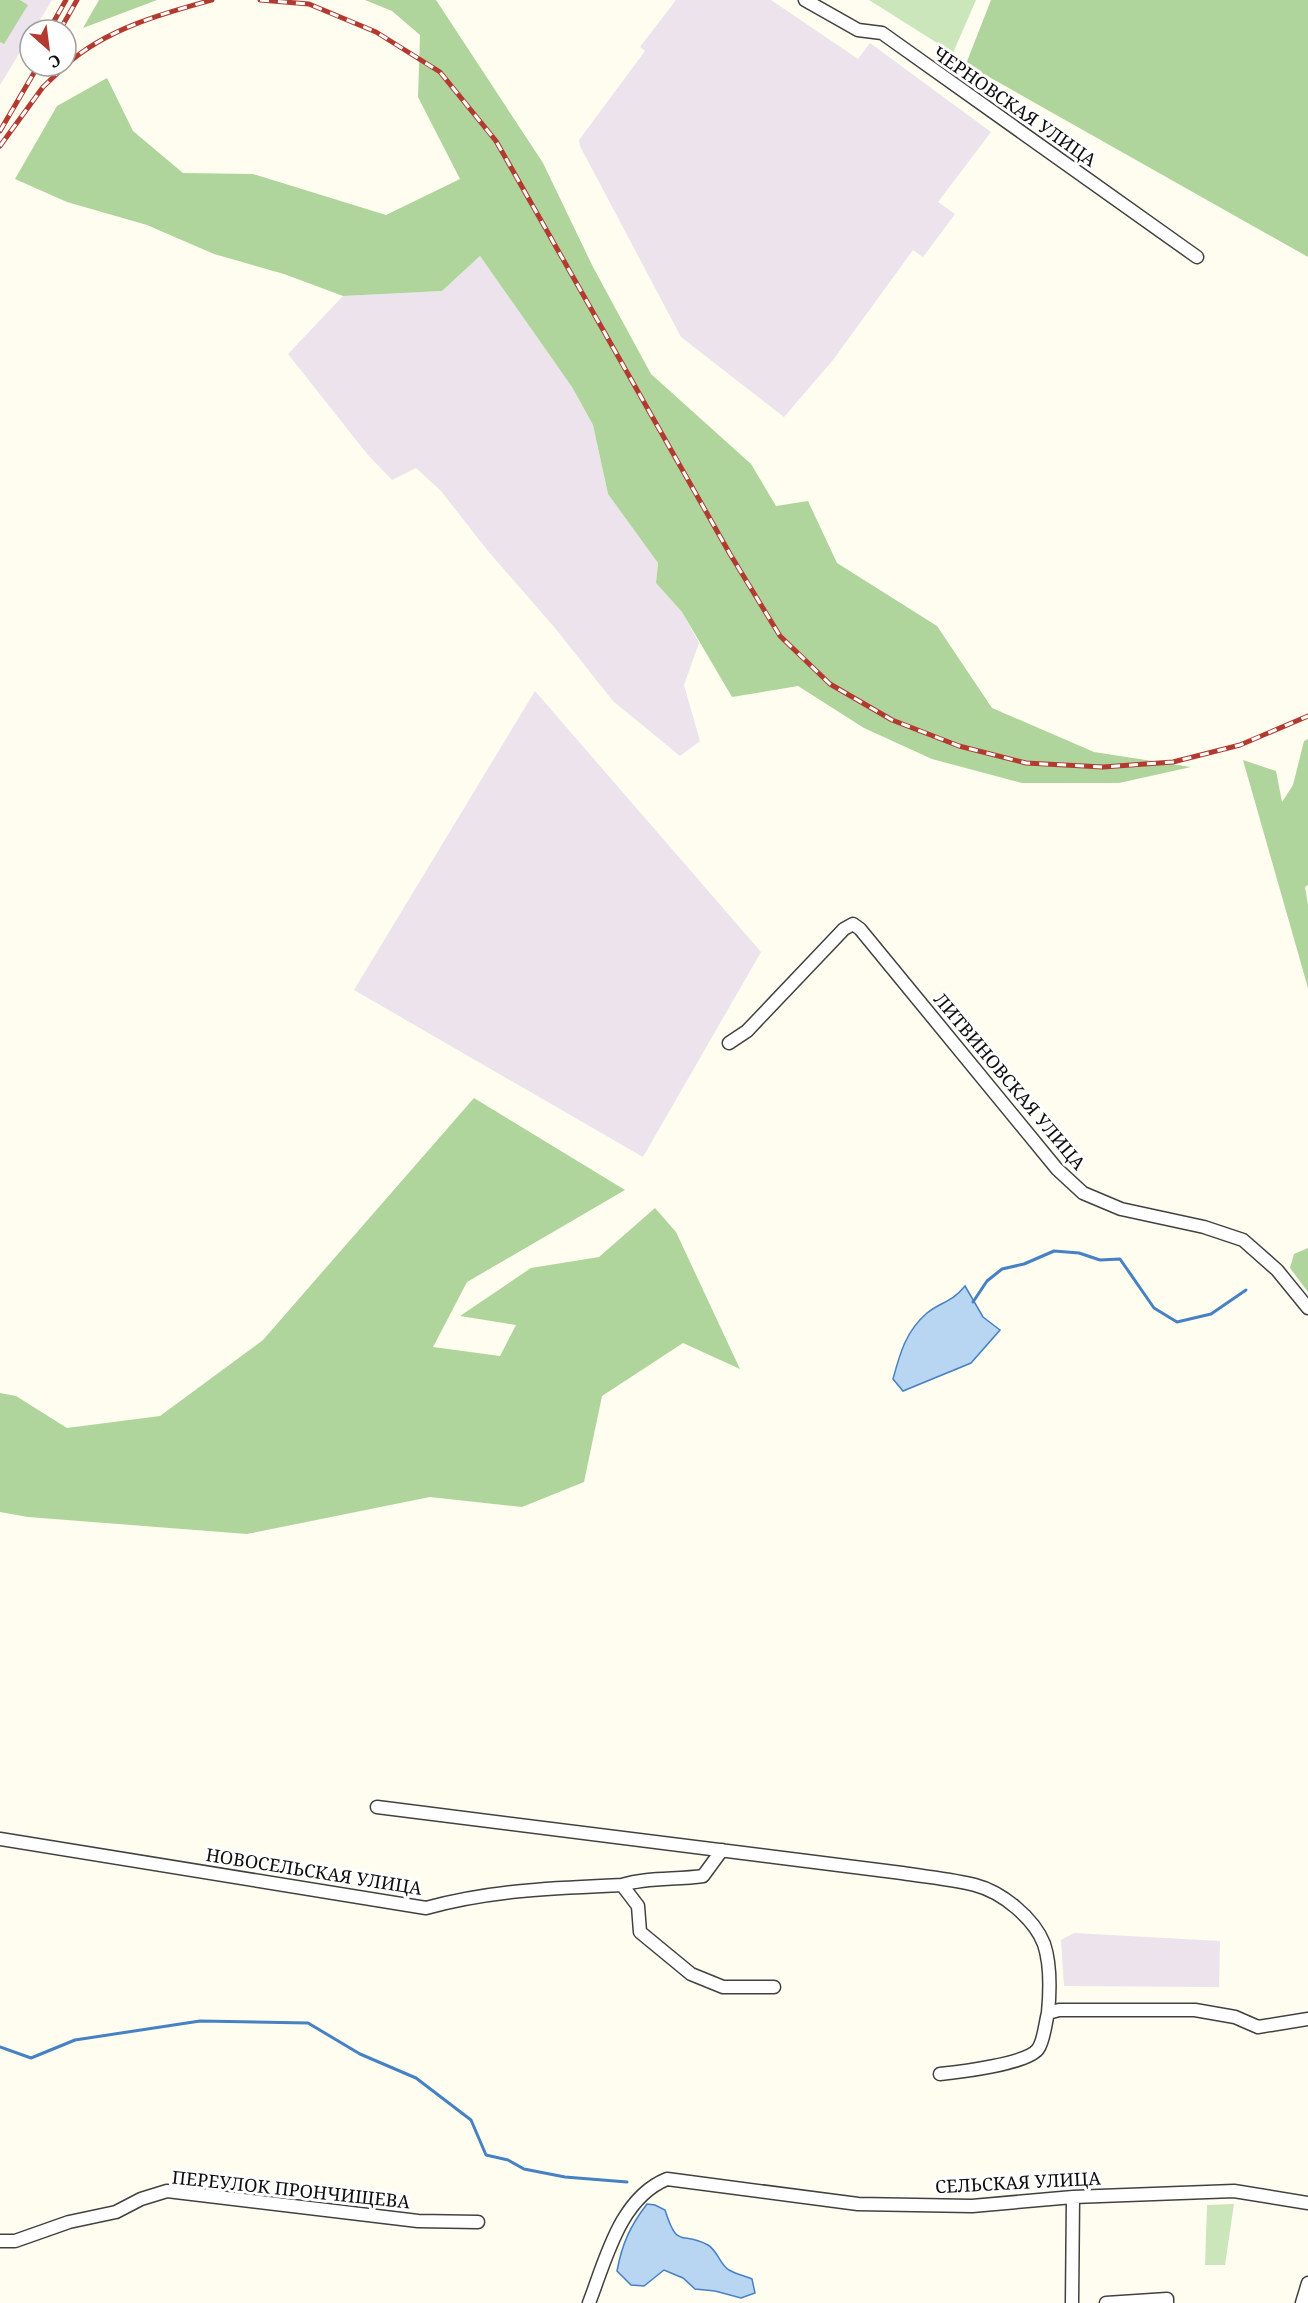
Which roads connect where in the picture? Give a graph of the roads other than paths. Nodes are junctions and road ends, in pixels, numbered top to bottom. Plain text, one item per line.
1 (805, 0) edge
2 (1197, 257) dead end
3 (729, 1043) dead end
4 (1308, 1308) edge
5 (377, 1807) dead end
6 (0, 1839) edge
7 (722, 1850) junction
8 (622, 1885) junction
9 (774, 1987) dead end
10 (1048, 2013) junction
11 (1308, 2019) edge
12 (940, 2074) dead end
13 (1073, 2198) junction
14 (1308, 2203) edge
15 (478, 2222) dead end
16 (0, 2241) edge
17 (1308, 2283) edge
18 (589, 2303) edge
19 (1072, 2303) edge
20 (1106, 2303) edge
21 (1167, 2303) edge
22 (1302, 2303) edge

1 - 2 street, ЧЕРНОВСКАЯ УЛИЦА
3 - 4 street, ЛИТВИНОВСКАЯ УЛИЦА
5 - 7 street
6 - 8 street, НОВОСЕЛЬСКАЯ УЛИЦА
7 - 8 street, НОВОСЕЛЬСКАЯ УЛИЦА
7 - 10 street
8 - 9 street
10 - 11 street
10 - 12 street
13 - 14 street, СЕЛЬСКАЯ УЛИЦА
13 - 18 street, СЕЛЬСКАЯ УЛИЦА
13 - 19 street
15 - 16 street, ПЕРЕУЛОК ПРОНЧИЩЕВА
17 - 22 street
20 - 21 street

